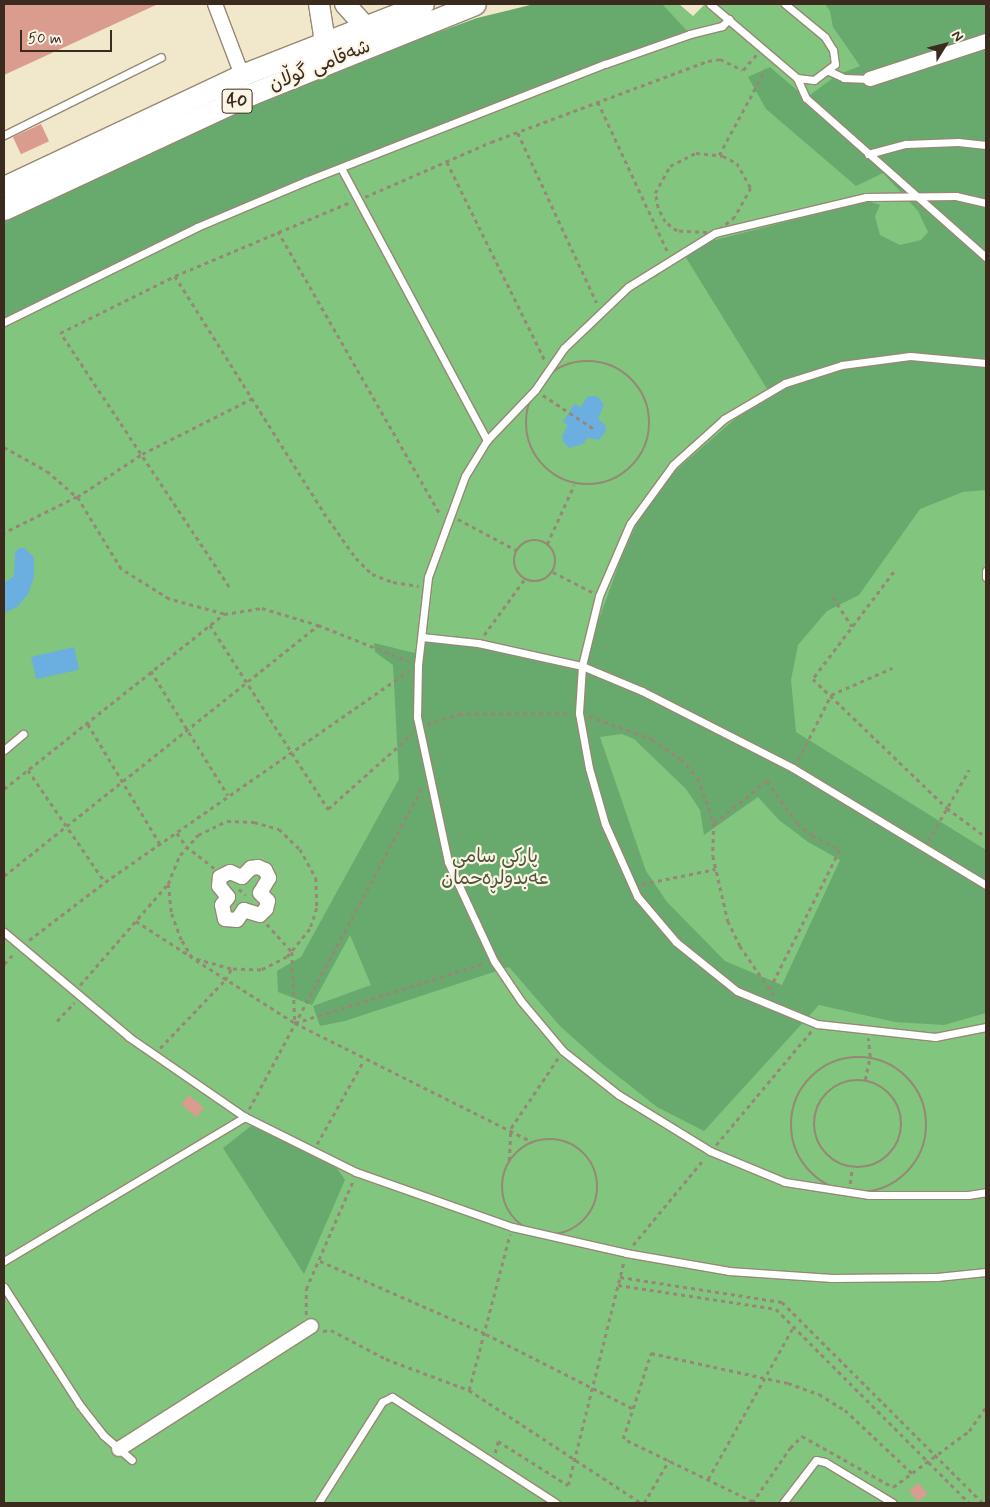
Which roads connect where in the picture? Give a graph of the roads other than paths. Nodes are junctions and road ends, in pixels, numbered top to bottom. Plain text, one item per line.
1 (215, 4) edge
2 (320, 4) edge
3 (345, 4) edge
4 (423, 4) edge
5 (474, 4) edge
6 (710, 4) edge
7 (785, 4) edge
8 (729, 20) junction
9 (364, 26) junction
10 (986, 41) edge
11 (325, 42) junction
12 (161, 57) dead end
13 (829, 71) junction
14 (242, 75) junction
15 (797, 78) junction
16 (870, 79) joint
17 (4, 135) edge
18 (986, 145) edge
19 (868, 154) junction
20 (341, 168) junction
21 (4, 187) edge
22 (916, 195) junction
23 (986, 203) edge
24 (4, 209) edge
25 (986, 258) edge
26 (4, 322) edge
27 (986, 363) edge
28 (487, 440) junction
29 (986, 571) edge
30 (986, 577) edge
31 (422, 636) junction
32 (582, 666) junction
33 (23, 734) dead end
34 (4, 750) edge
35 (222, 875) joint
36 (986, 885) edge
37 (4, 932) edge
38 (986, 1027) edge
39 (245, 1117) junction
40 (986, 1192) edge
41 (4, 1261) edge
42 (986, 1272) edge
43 (4, 1287) edge
44 (311, 1326) road end
45 (119, 1450) junction
46 (132, 1460) dead end
47 (321, 1502) edge
48 (556, 1503) edge
49 (783, 1503) edge
50 (892, 1503) edge

1 - 14 street
2 - 11 street
3 - 9 street
4 - 9 main road, شەقامی گوڵان / 40
5 - 24 main road, شەقامی گوڵان / 40
6 - 8 lane
7 - 13 lane
8 - 15 lane
8 - 20 lane
9 - 11 main road, شەقامی گوڵان / 40
10 - 16 street
11 - 14 main road, شەقامی گوڵان / 40
12 - 17 lane
13 - 15 lane
13 - 16 lane
14 - 21 main road, شەقامی گوڵان / 40
15 - 19 lane
18 - 19 lane
19 - 22 lane
20 - 26 lane
20 - 28 lane
22 - 23 lane
22 - 25 lane
22 - 28 lane
27 - 32 lane
28 - 31 lane
29 - 30 lane
31 - 32 lane
31 - 40 lane
32 - 36 lane
32 - 38 lane
33 - 34 lane
35 - 35 street
37 - 39 lane
39 - 41 lane
39 - 42 lane
43 - 45 lane
44 - 45 street
45 - 46 lane
47 - 48 lane
49 - 50 lane

